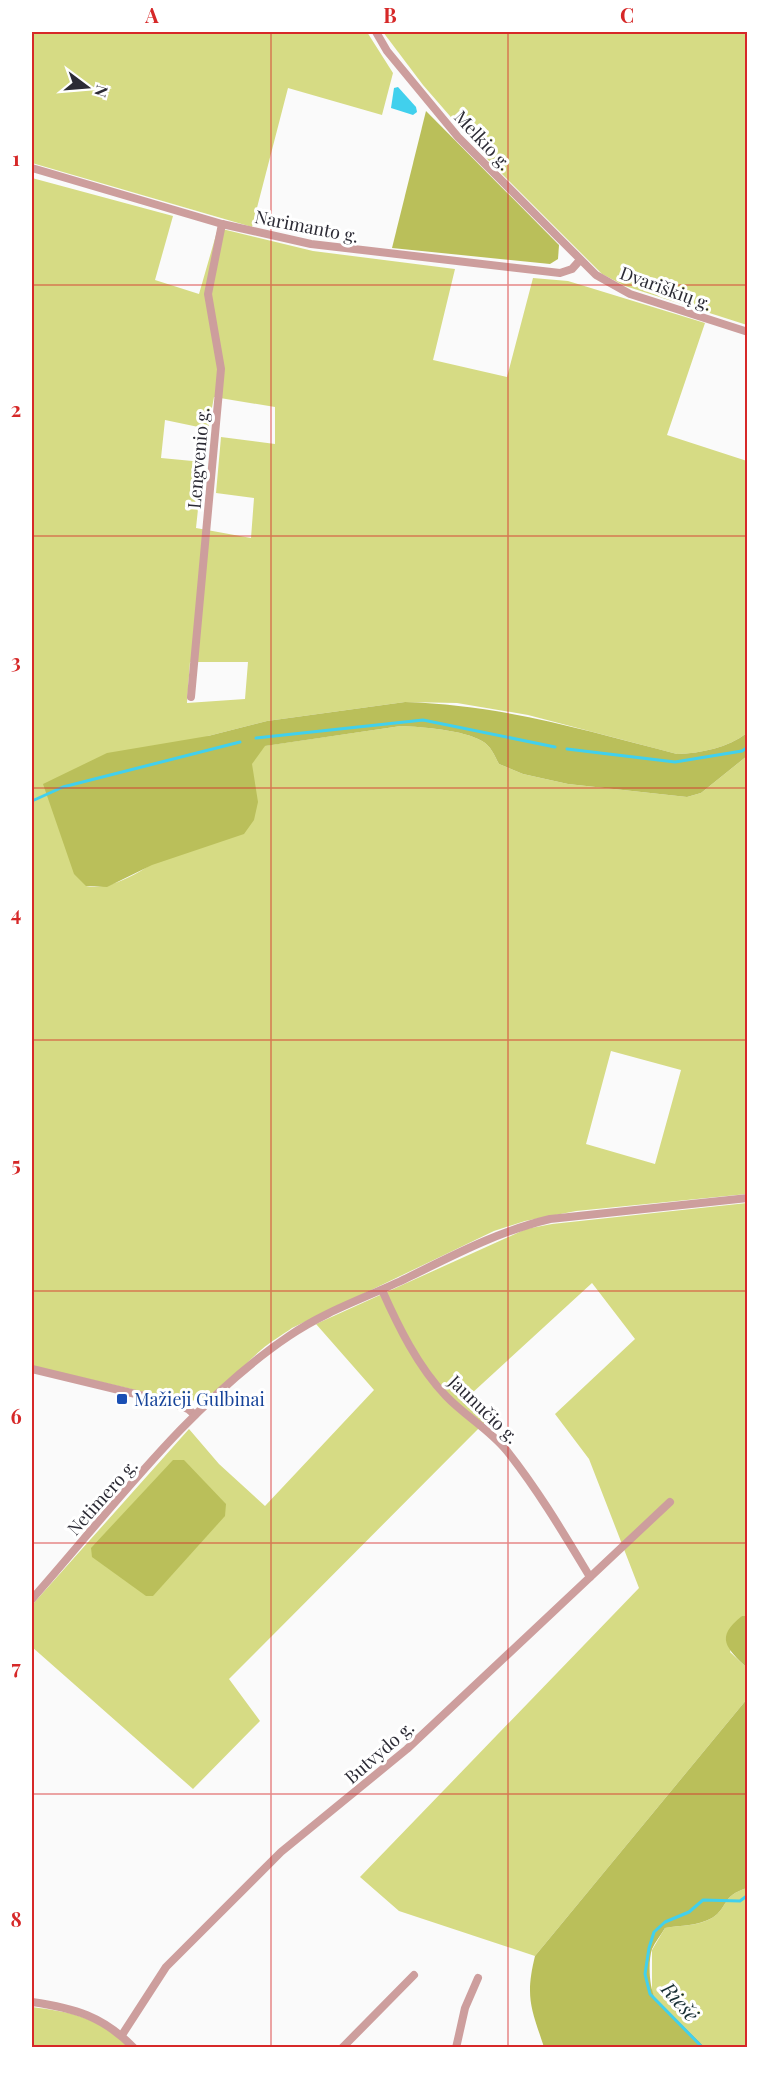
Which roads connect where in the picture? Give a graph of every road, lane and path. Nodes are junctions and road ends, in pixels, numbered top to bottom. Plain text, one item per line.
1 (376, 32) edge
2 (32, 168) edge
3 (222, 224) junction
4 (580, 260) junction
5 (747, 332) edge
6 (191, 697) dead end
7 (747, 1198) edge
8 (382, 1290) junction
9 (32, 1369) edge
10 (195, 1414) junction
11 (670, 1502) dead end
12 (590, 1577) junction
13 (32, 1599) edge
14 (414, 1975) dead end
15 (478, 1978) dead end
16 (32, 2002) edge
17 (122, 2035) junction
18 (134, 2048) edge
19 (342, 2048) edge
20 (456, 2048) edge

1 - 4 street, Melkio g.
2 - 3 street, Narimanto g.
3 - 4 street, Narimanto g.
3 - 6 street, Lengvenio g.
4 - 5 street, Dvariškių g.
7 - 8 street, Netimero g.
8 - 10 street, Netimero g.
8 - 12 street, Jaunučio g.
9 - 10 street
10 - 13 street, Netimero g.
11 - 12 street, Butvydo g.
12 - 17 street, Butvydo g.
14 - 19 street
15 - 20 street
16 - 17 street
17 - 18 street

